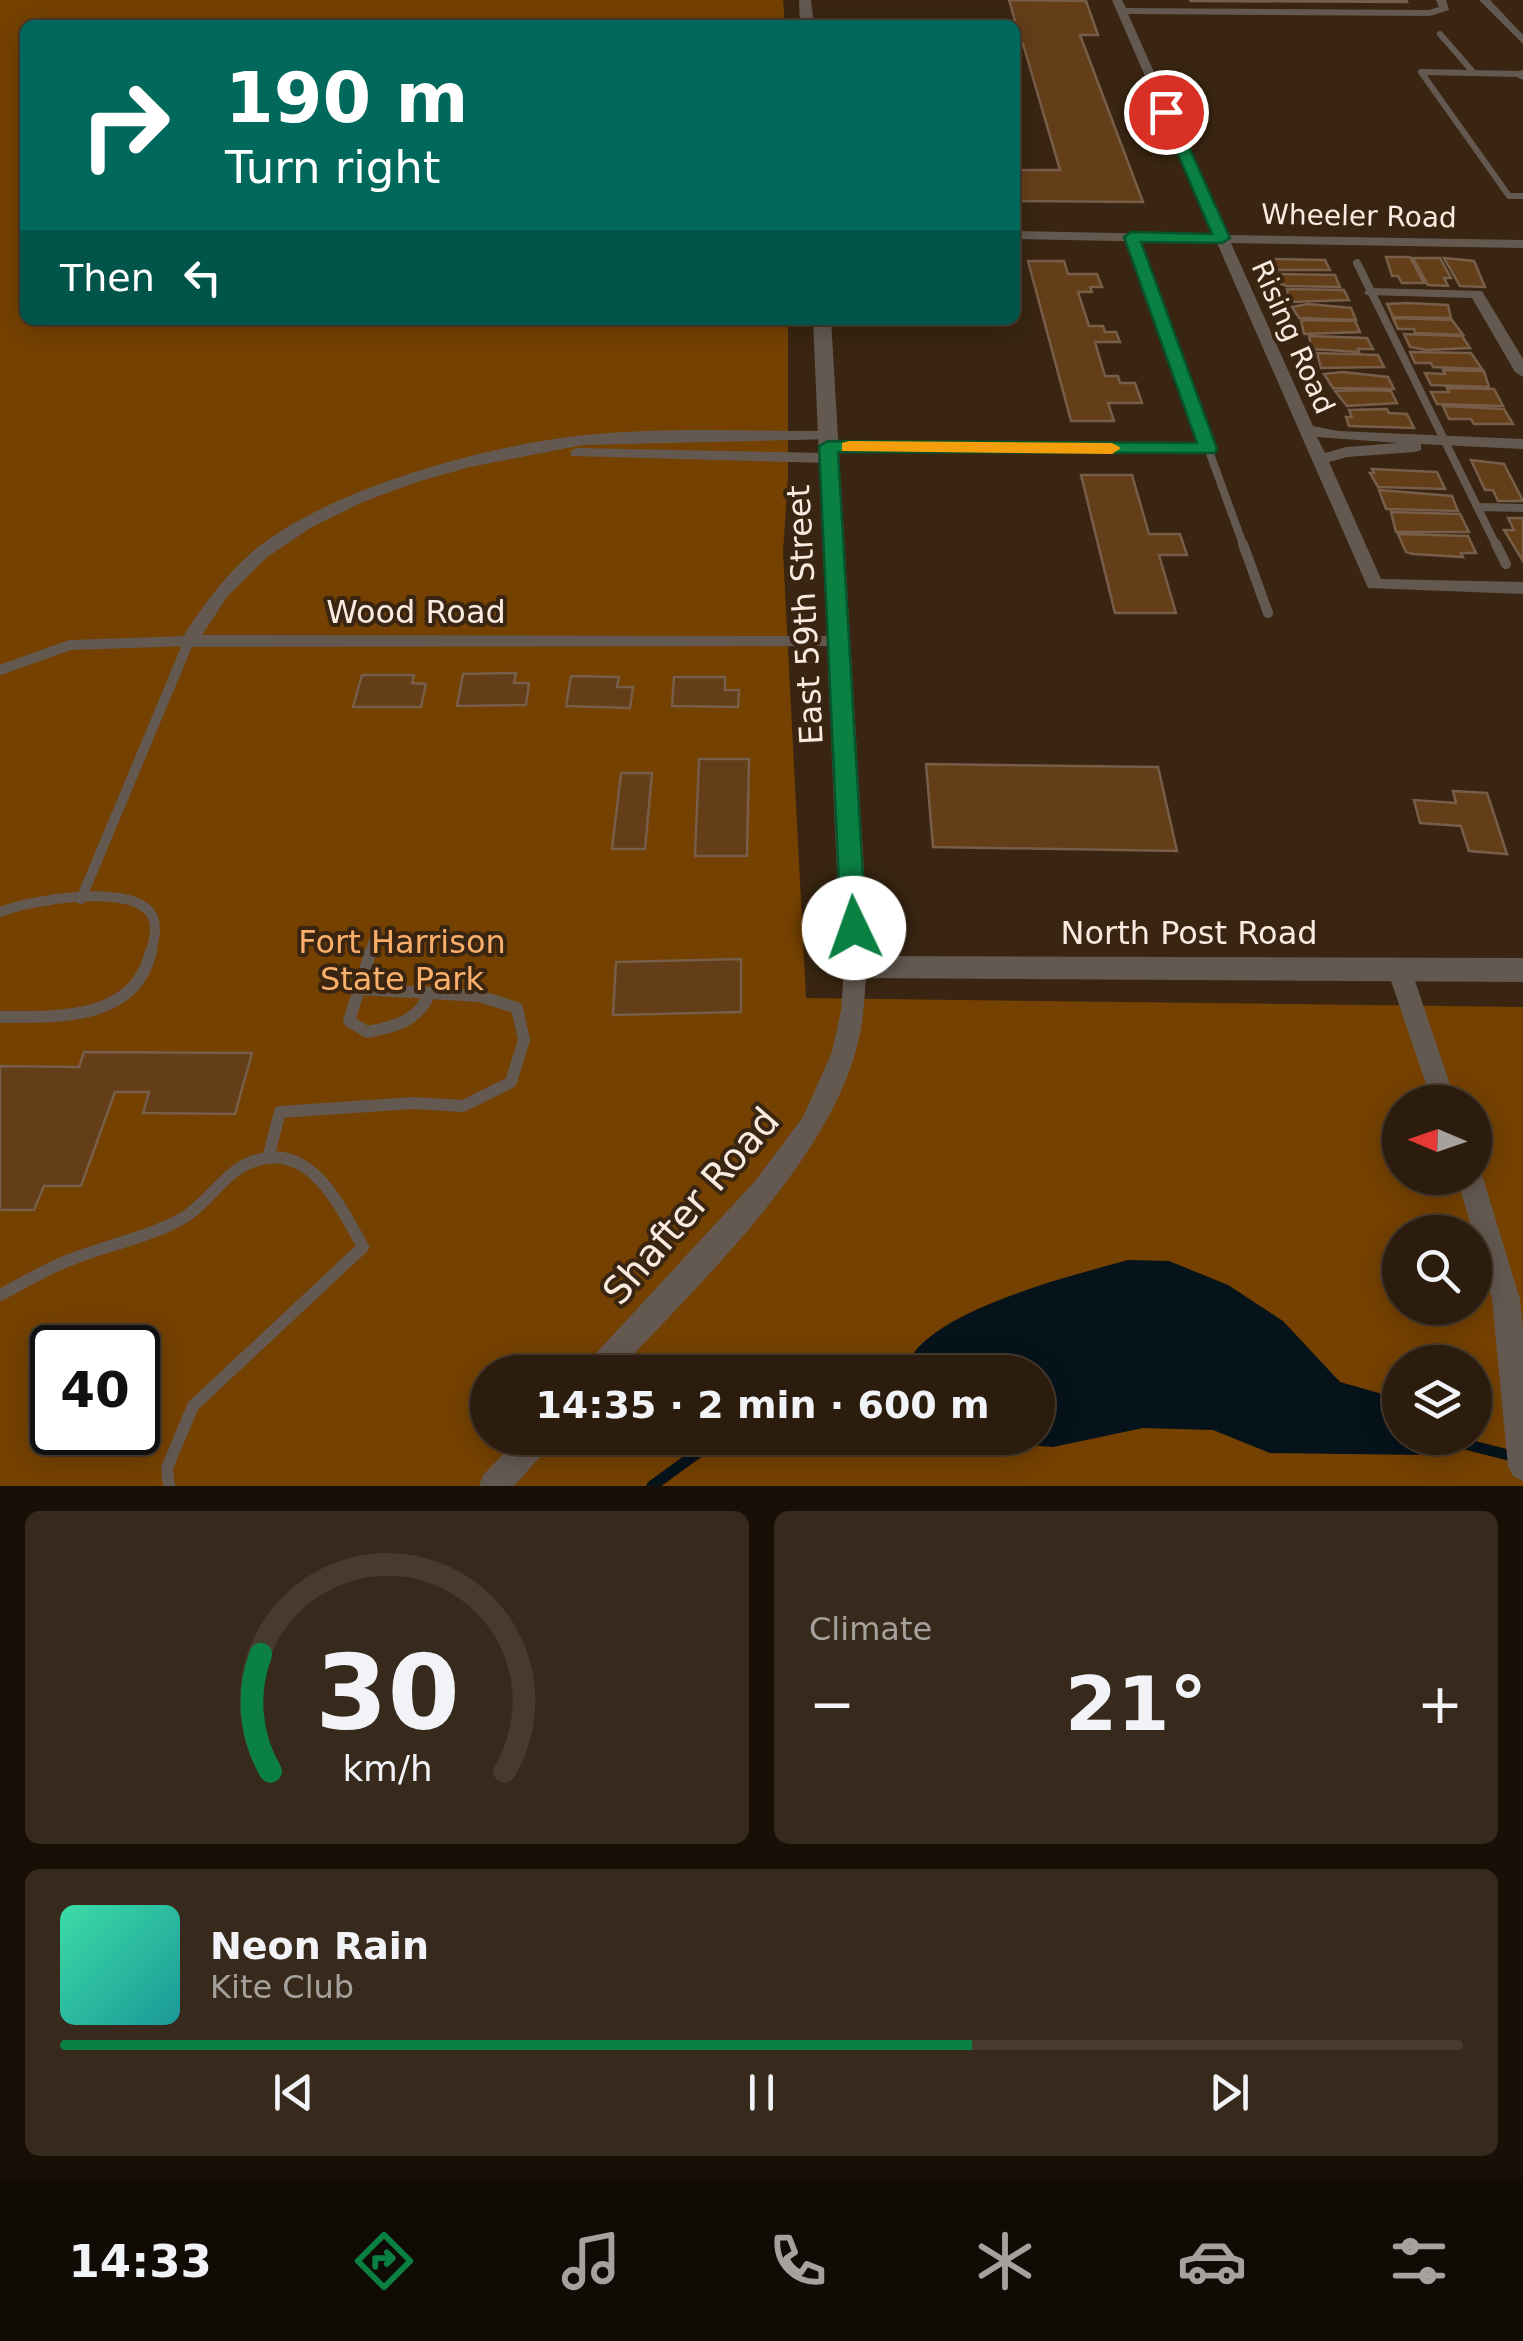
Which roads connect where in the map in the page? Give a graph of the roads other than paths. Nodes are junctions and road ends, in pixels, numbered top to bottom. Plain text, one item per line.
1 (1155, 0) edge
2 (1484, 0) edge
3 (1441, 5) edge
4 (1120, 6) edge
5 (1162, 12) junction
6 (1440, 34) dead end
7 (1523, 41) edge
8 (1472, 72) junction
9 (1522, 75) edge
10 (1523, 196) edge
11 (1020, 235) edge
12 (1131, 237) junction
13 (1222, 238) junction
14 (1523, 244) edge
15 (1357, 263) dead end
16 (1372, 292) junction
17 (822, 325) edge
18 (1523, 372) edge
19 (1306, 430) junction
20 (1447, 442) junction
21 (1523, 444) edge
22 (829, 447) junction
23 (1208, 449) junction
24 (1319, 460) junction
25 (1479, 507) junction
26 (1523, 508) edge
27 (1506, 564) dead end
28 (1523, 588) edge
29 (1268, 612) dead end
30 (189, 641) junction
31 (839, 642) junction
32 (0, 670) edge
33 (81, 900) junction
34 (0, 912) edge
35 (378, 931) dead end
36 (856, 967) junction
37 (1399, 969) junction
38 (1523, 970) edge
39 (360, 989) junction
40 (430, 993) junction
41 (0, 1017) edge
42 (1438, 1085) edge
43 (268, 1158) junction
44 (1476, 1195) edge
45 (0, 1295) edge
46 (614, 1355) edge
47 (522, 1455) edge
48 (1523, 1466) edge
49 (169, 1486) edge
50 (494, 1486) edge

1 - 5 street
2 - 7 street
3 - 5 street
4 - 5 street
4 - 13 street, Rising Road
6 - 8 lane
8 - 9 lane
8 - 10 lane
11 - 12 street, Wheeler Road
12 - 13 street, Wheeler Road
12 - 23 lane
13 - 14 street, Wheeler Road
13 - 19 street, Rising Road
15 - 16 lane
16 - 18 street
16 - 20 lane
17 - 22 street, East 59th Street
19 - 20 street
19 - 24 street, Rising Road
20 - 21 street
20 - 24 street
20 - 25 lane
22 - 23 lane
22 - 30 street
22 - 31 street, East 59th Street
23 - 29 lane
24 - 28 street, Rising Road
25 - 26 lane
25 - 27 lane
30 - 31 street, Wood Road
30 - 32 lane, Wood Road
30 - 33 lane
31 - 36 street, East 59th Street
33 - 34 lane
33 - 41 lane
35 - 39 lane
36 - 37 street, North Post Road
36 - 46 street, Shafter Road
37 - 38 street, North Post Road
37 - 42 street
39 - 40 lane
39 - 40 lane
40 - 43 lane
43 - 45 lane
43 - 49 lane
44 - 48 street
47 - 50 street

